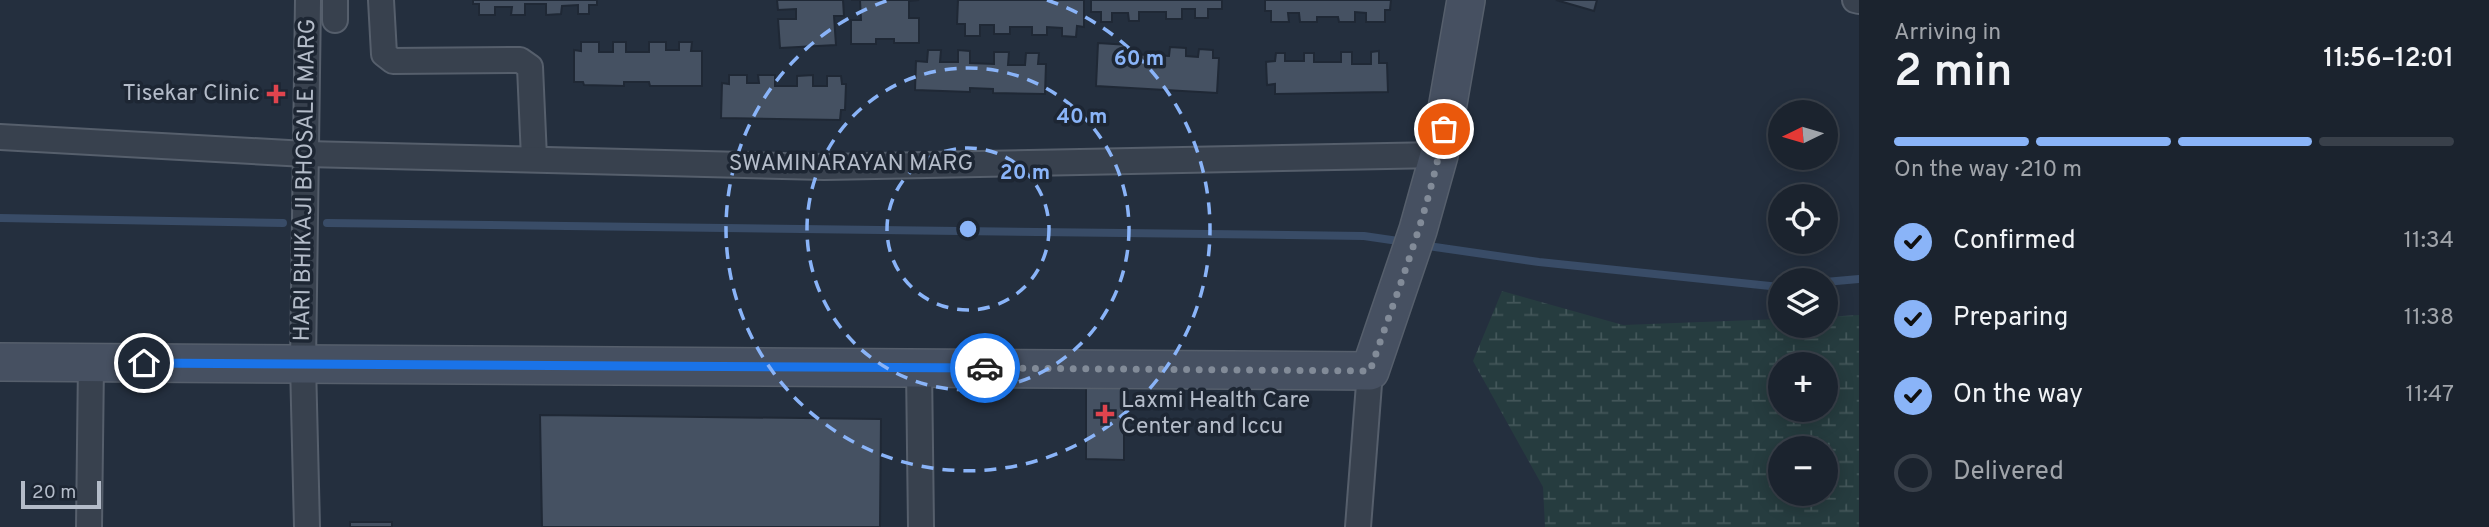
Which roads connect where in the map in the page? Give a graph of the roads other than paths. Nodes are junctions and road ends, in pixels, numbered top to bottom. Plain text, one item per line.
1 (308, 0) edge
2 (381, 0) edge
3 (1466, 0) edge
4 (0, 137) edge
5 (306, 153) junction
6 (1439, 155) junction
7 (534, 158) junction
8 (0, 362) edge
9 (91, 363) junction
10 (303, 364) junction
11 (919, 368) junction
12 (1370, 371) junction
13 (89, 527) edge
14 (306, 527) edge
15 (921, 527) edge
16 (1357, 527) edge

1 - 5 street, HARI BHIKAJI BHOSALE MARG
2 - 7 street
3 - 6 street
4 - 5 street, SWAMINARAYAN MARG
5 - 7 street, SWAMINARAYAN MARG
5 - 10 street, HARI BHIKAJI BHOSALE MARG
6 - 7 street, SWAMINARAYAN MARG
6 - 12 street
8 - 9 street
9 - 10 street
9 - 13 street
10 - 11 street
10 - 14 street, HARI BHIKAJI BHOSALE MARG
11 - 12 street
11 - 15 street
12 - 16 street

